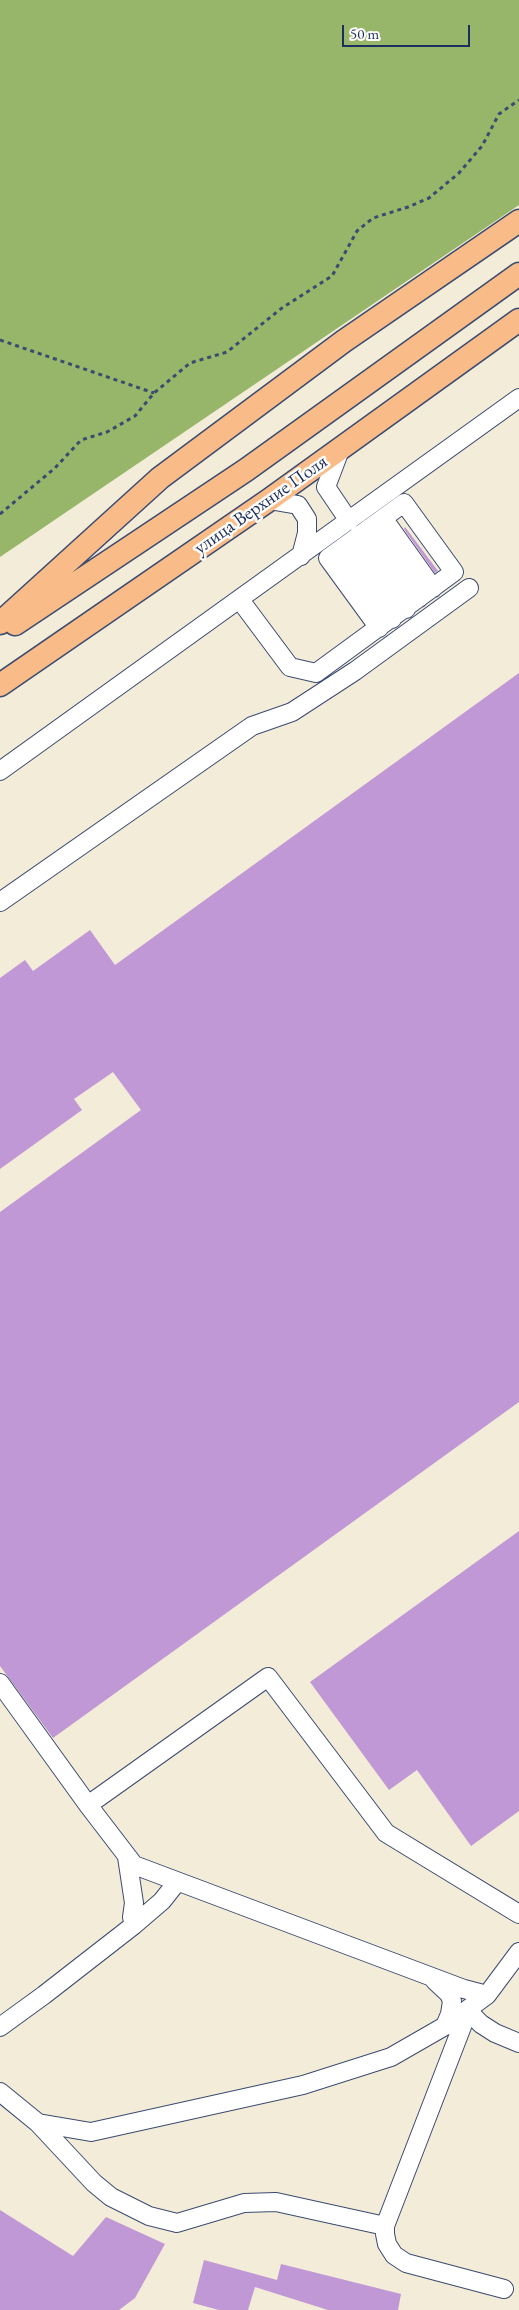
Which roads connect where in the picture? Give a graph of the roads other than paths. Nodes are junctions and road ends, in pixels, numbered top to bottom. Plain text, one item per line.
1 (512, 226) edge
2 (519, 274) edge
3 (519, 320) edge
4 (519, 398) edge
5 (340, 450) junction
6 (269, 500) junction
7 (349, 521) junction
8 (355, 538) junction
9 (301, 556) junction
10 (469, 588) dead end
11 (240, 600) junction
12 (406, 608) junction
13 (0, 623) edge
14 (0, 634) edge
15 (0, 685) edge
16 (0, 771) edge
17 (0, 902) edge
18 (0, 1683) edge
19 (88, 1805) junction
20 (127, 1857) junction
21 (177, 1882) junction
22 (519, 1914) edge
23 (134, 1925) junction
24 (519, 1952) edge
25 (431, 1977) junction
26 (487, 1994) junction
27 (468, 2011) junction
28 (444, 2026) junction
29 (0, 2027) edge
30 (519, 2043) edge
31 (0, 2092) edge
32 (38, 2123) junction
33 (385, 2226) junction
34 (504, 2289) dead end

1 - 13 main road
2 - 14 main road, улица Верхние Поля
3 - 5 main road, улица Верхние Поля
4 - 7 street
5 - 6 main road, улица Верхние Поля
5 - 7 street
6 - 9 street
6 - 15 main road, улица Верхние Поля
7 - 8 street
7 - 9 street
8 - 12 street
8 - 12 street
8 - 12 street
8 - 12 street
9 - 11 street
10 - 17 street
11 - 12 street
11 - 16 street
18 - 19 street
19 - 20 street
19 - 22 street
20 - 21 street
20 - 23 street
21 - 23 street
21 - 25 street
23 - 29 street
24 - 26 street
25 - 26 street
25 - 28 street
26 - 27 street
27 - 28 street
27 - 30 street
27 - 33 street
28 - 32 street
31 - 32 street
32 - 33 street
33 - 34 street

